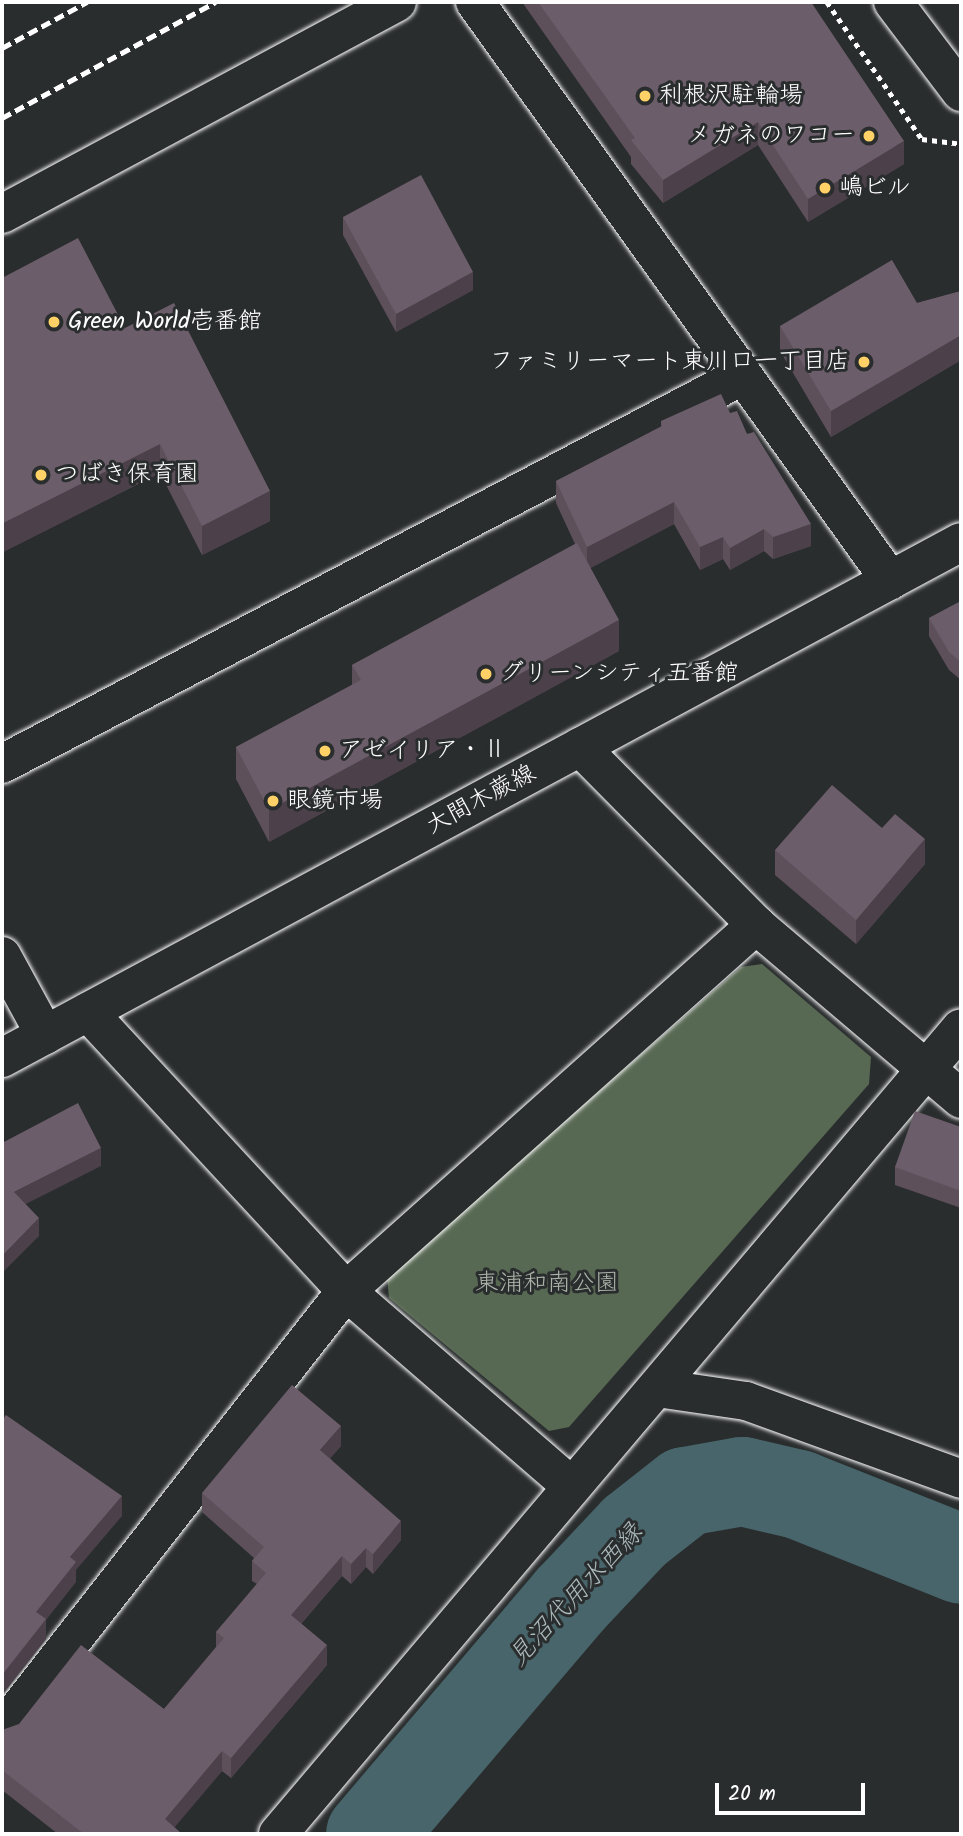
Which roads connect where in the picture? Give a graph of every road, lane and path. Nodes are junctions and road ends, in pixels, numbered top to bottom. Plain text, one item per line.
1 (397, 2) edge
2 (475, 2) edge
3 (827, 2) edge
4 (893, 2) edge
5 (961, 92) edge
6 (961, 144) edge
7 (2, 214) edge
8 (742, 376) junction
9 (961, 542) edge
10 (890, 580) junction
11 (580, 747) junction
12 (2, 764) edge
13 (756, 925) junction
14 (2, 956) edge
15 (88, 1012) junction
16 (961, 1028) edge
17 (45, 1035) junction
18 (2, 1058) edge
19 (925, 1071) junction
20 (961, 1099) edge
21 (346, 1291) junction
22 (657, 1388) junction
23 (961, 1479) edge
24 (572, 1487) junction
25 (2, 1730) edge
26 (278, 1834) edge

1 - 7 street
2 - 8 street
3 - 6 path
4 - 5 street
8 - 10 street
8 - 12 street
9 - 10 street, 大間木蕨線
10 - 11 street, 大間木蕨線
11 - 13 street
11 - 15 street, 大間木蕨線
13 - 19 street
13 - 21 street
14 - 17 street
15 - 17 street, 大間木蕨線
15 - 21 street
16 - 19 street
17 - 18 street, 大間木蕨線
19 - 20 street
19 - 22 street
21 - 24 street
21 - 25 street
22 - 23 street
22 - 24 street
24 - 26 street

